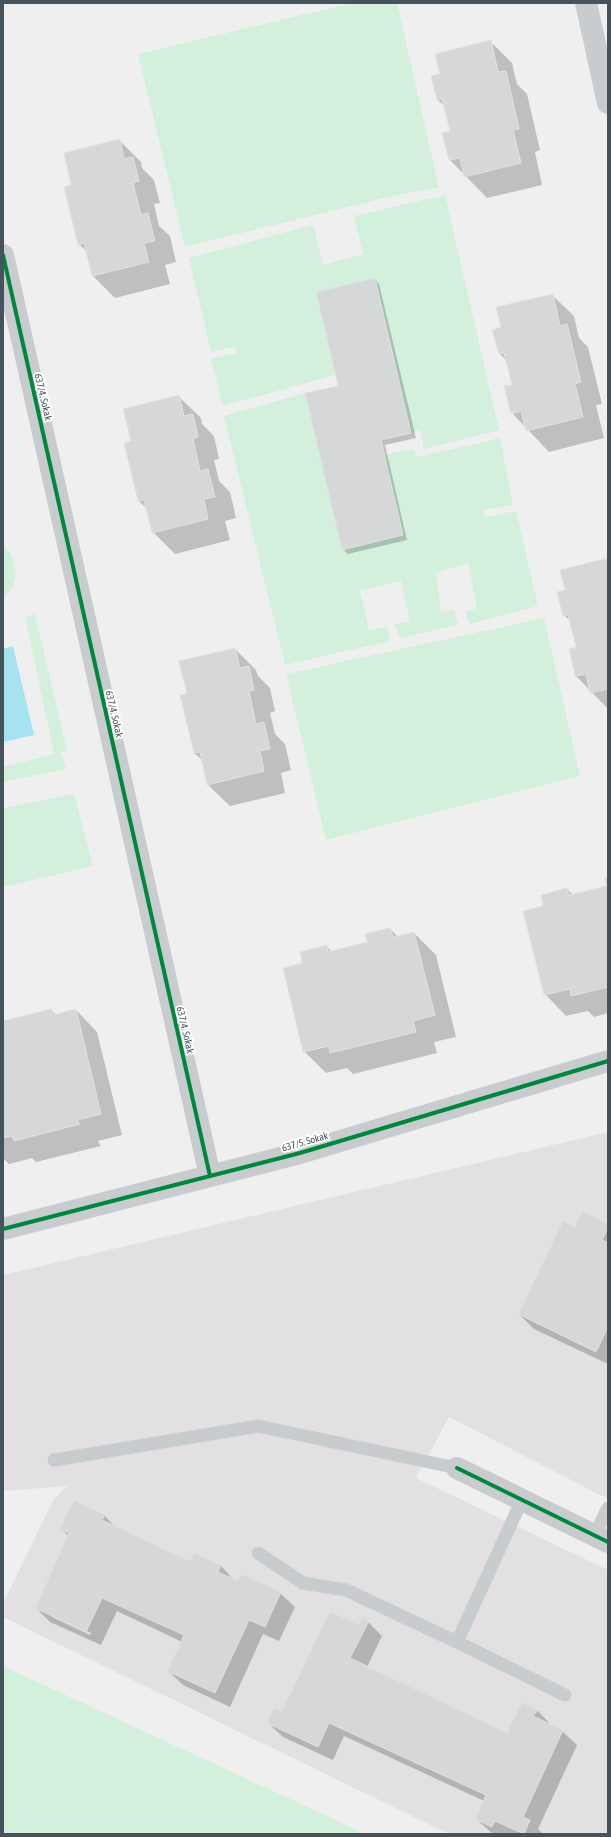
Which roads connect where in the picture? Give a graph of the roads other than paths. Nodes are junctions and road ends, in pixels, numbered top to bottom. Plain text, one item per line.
1 (586, 3) edge
2 (608, 103) edge
3 (3, 255) edge
4 (608, 1061) edge
5 (210, 1176) junction
6 (3, 1229) edge
7 (54, 1460) dead end
8 (457, 1468) joint
9 (522, 1500) junction
10 (608, 1508) edge
11 (601, 1539) edge
12 (258, 1553) dead end
13 (457, 1642) junction
14 (565, 1696) dead end

1 - 2 street
3 - 5 street, 637/4. Sokak
4 - 5 street, 637/5. Sokak
5 - 6 street, 637/5. Sokak
7 - 8 lane
8 - 9 street
9 - 11 street
9 - 13 lane
10 - 11 lane
12 - 13 lane
13 - 14 lane

